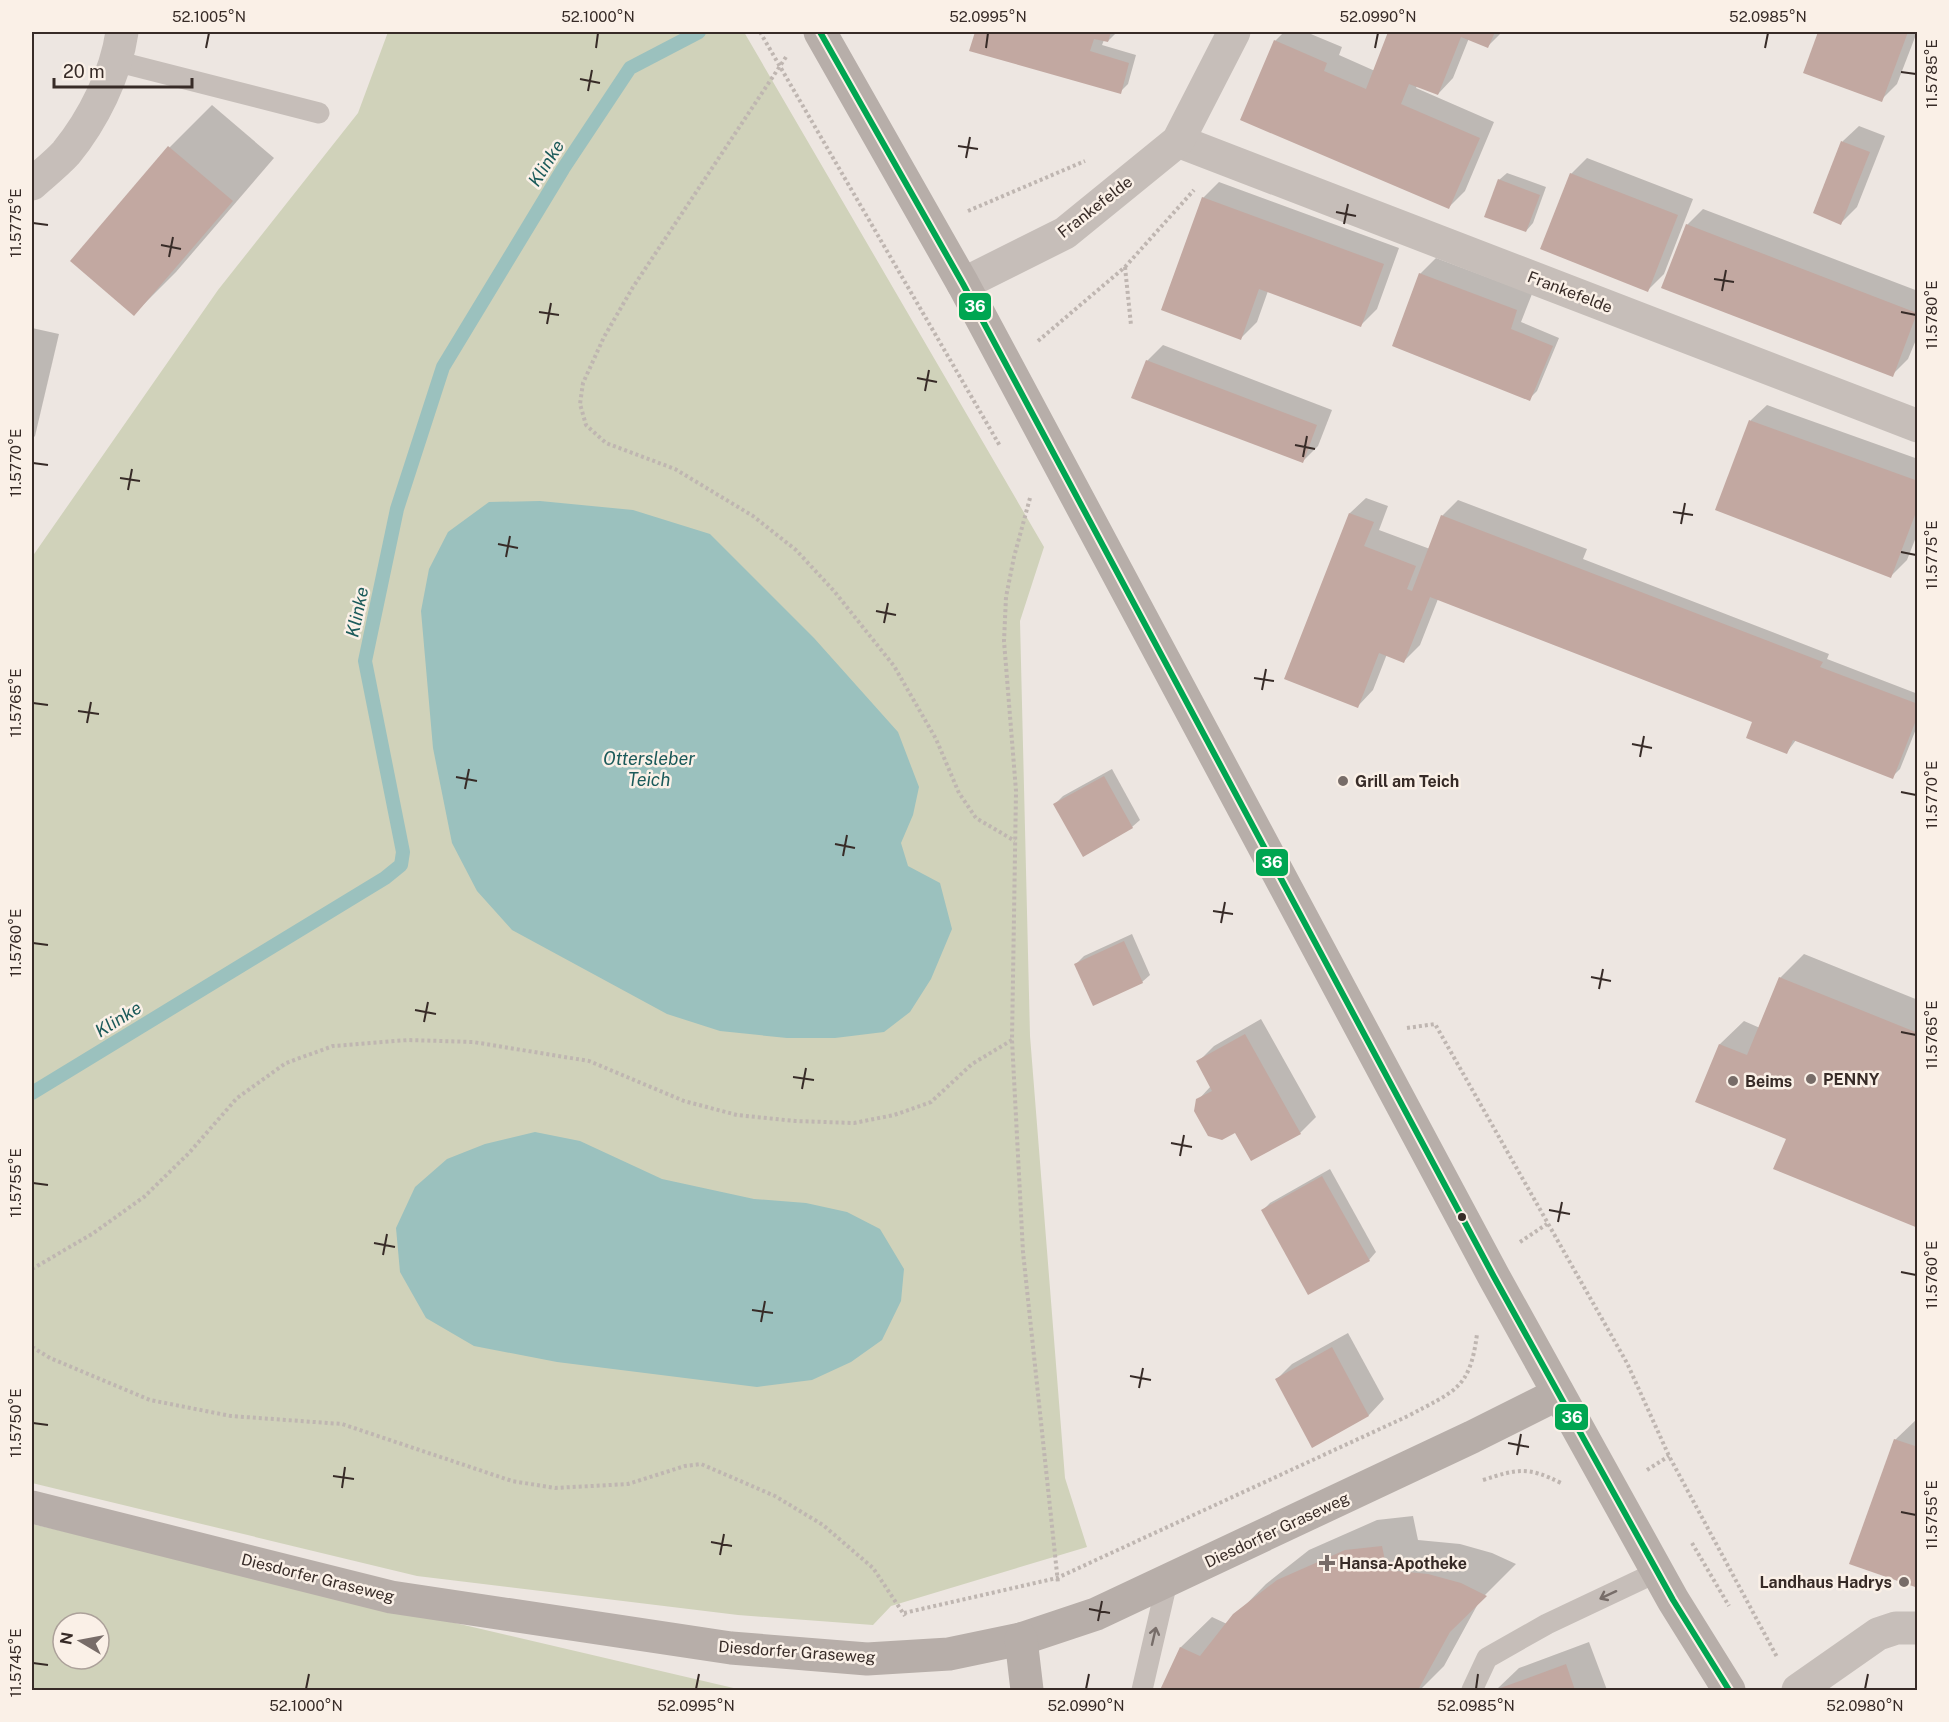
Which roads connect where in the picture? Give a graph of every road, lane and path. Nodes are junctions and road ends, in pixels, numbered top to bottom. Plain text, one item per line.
1 (760, 32) edge
2 (820, 32) edge
3 (1234, 32) edge
4 (119, 46) edge
5 (791, 49) dead end
6 (779, 67) junction
7 (319, 112) dead end
8 (1178, 141) junction
9 (1093, 157) dead end
10 (1223, 158) junction
11 (32, 184) edge
12 (963, 214) dead end
13 (1125, 267) junction
14 (963, 284) junction
15 (1131, 325) dead end
16 (1033, 345) dead end
17 (1917, 426) edge
18 (1000, 447) dead end
19 (1024, 488) dead end
20 (1030, 498) junction
21 (1036, 508) dead end
22 (1016, 842) junction
23 (1407, 1028) dead end
24 (1012, 1040) junction
25 (32, 1269) edge
26 (1478, 1327) dead end
27 (32, 1347) edge
28 (1558, 1394) junction
29 (32, 1507) edge
30 (1657, 1572) junction
31 (1057, 1578) junction
32 (1167, 1582) junction
33 (904, 1613) junction
34 (1069, 1624) junction
35 (906, 1625) dead end
36 (1917, 1629) edge
37 (1021, 1639) junction
38 (1779, 1661) dead end
39 (1027, 1690) edge
40 (1142, 1690) edge
41 (1472, 1690) edge
42 (1729, 1690) edge
43 (1798, 1690) edge

1 - 6 path
2 - 14 main road
3 - 8 street
4 - 7 lane
4 - 11 street
5 - 6 path
6 - 18 path
6 - 22 path
8 - 10 street, Frankefelde
8 - 14 street, Frankefelde
9 - 12 path
10 - 13 path
10 - 17 street, Frankefelde
13 - 15 path
13 - 16 path
14 - 28 main road
19 - 20 path
20 - 21 path
20 - 22 path
22 - 24 path
23 - 38 path
24 - 25 path
24 - 31 path
26 - 31 path
27 - 33 path
28 - 30 main road
28 - 32 main road, Diesdorfer Graseweg
29 - 37 main road, Diesdorfer Graseweg
30 -> 41 lane
30 - 42 main road
31 - 33 path
31 - 34 path
32 - 34 main road, Diesdorfer Graseweg
40 -> 32 lane
33 - 35 path
34 - 37 main road, Diesdorfer Graseweg
36 - 43 street
37 - 39 main road

